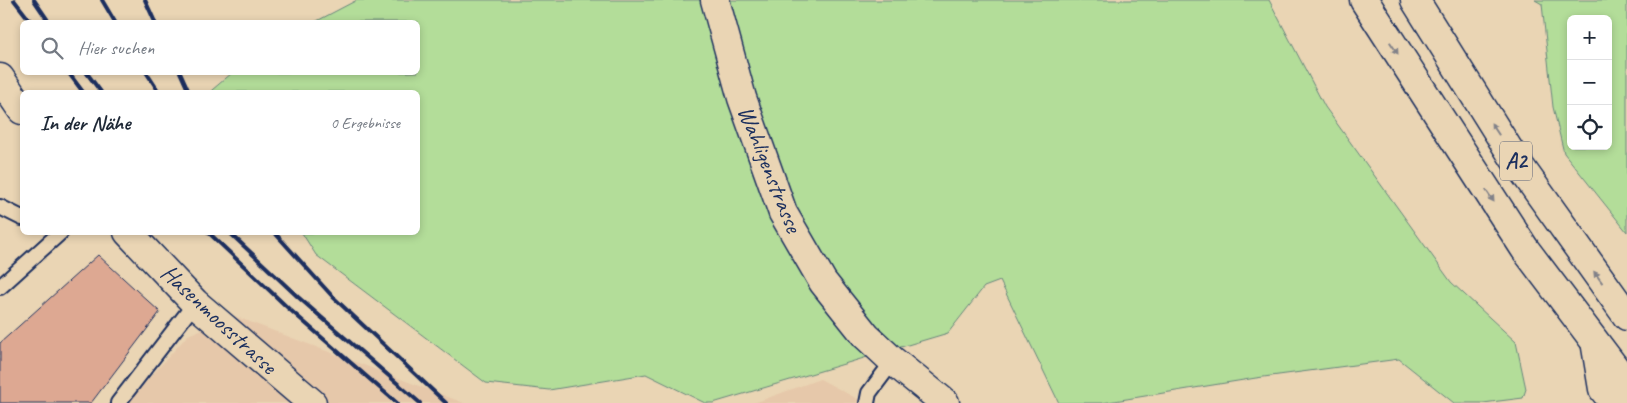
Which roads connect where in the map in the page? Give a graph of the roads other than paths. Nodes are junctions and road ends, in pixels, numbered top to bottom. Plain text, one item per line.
1 (715, 0) edge
2 (1364, 0) edge
3 (1415, 0) edge
4 (0, 78) edge
5 (20, 107) edge
6 (0, 207) edge
7 (20, 217) edge
8 (55, 235) edge
9 (131, 235) edge
10 (0, 288) edge
11 (195, 303) junction
12 (1627, 316) edge
13 (893, 362) junction
14 (1615, 392) edge
15 (118, 403) edge
16 (312, 403) edge
17 (867, 403) edge
18 (945, 403) edge

1 - 13 main road, Wahligenstrasse
2 -> 14 main road, A2
12 -> 3 main road, A2
4 - 5 main road
6 - 7 lane
8 - 10 lane
9 - 11 main road, Hasenmoosstrasse
11 - 15 lane
11 - 16 main road, Hasenmoosstrasse
13 - 17 lane
13 - 18 main road, Wahligenstrasse

